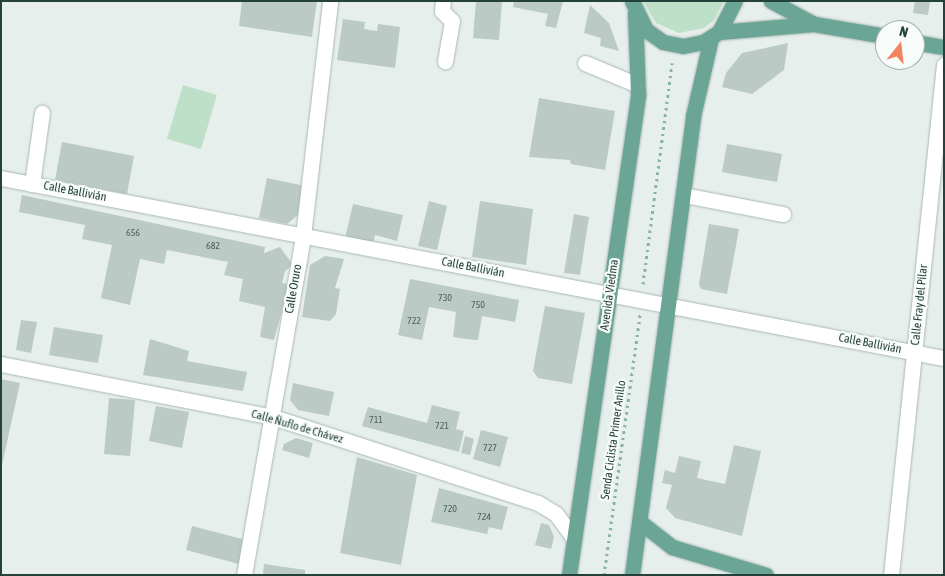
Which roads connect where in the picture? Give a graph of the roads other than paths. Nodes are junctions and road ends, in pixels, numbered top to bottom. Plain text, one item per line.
1 (330, 1) edge
2 (443, 1) edge
3 (735, 1) edge
4 (771, 1) edge
5 (634, 7) edge
6 (814, 24) junction
7 (875, 34) edge
8 (715, 35) junction
9 (925, 44) edge
10 (944, 47) edge
11 (446, 61) dead end
12 (585, 63) dead end
13 (944, 65) edge
14 (638, 85) junction
15 (42, 113) dead end
16 (1, 178) edge
17 (32, 184) junction
18 (684, 195) junction
19 (783, 214) dead end
20 (303, 236) junction
21 (610, 294) junction
22 (670, 306) junction
23 (916, 353) junction
24 (944, 358) edge
25 (1, 364) edge
26 (272, 418) junction
27 (640, 522) junction
28 (573, 537) junction
29 (244, 575) edge
30 (569, 575) edge
31 (632, 575) edge
32 (766, 575) edge
33 (890, 575) edge

1 - 20 street, Calle Oruro
2 - 11 street
3 - 8 main road
4 - 6 main road
5 - 8 main road
5 - 14 main road, Avenida Viedma
6 - 7 main road
6 - 8 main road
8 - 18 main road
9 - 10 main road
12 - 14 street
13 - 23 street, Calle Fray del Pilar
14 - 21 main road, Avenida Viedma
15 - 17 street
16 - 17 street, Calle Ballivián
17 - 20 street, Calle Ballivián
18 - 19 street
18 - 22 main road
20 - 21 street, Calle Ballivián
20 - 26 street, Calle Oruro
21 - 22 street, Calle Ballivián
21 - 28 main road, Avenida Viedma
22 - 23 street, Calle Ballivián
22 - 27 main road
23 - 24 street, Calle Ballivián
23 - 33 street, Calle Fray del Pilar
25 - 26 street, Calle Ñuflo de Chávez
26 - 28 street, Calle Ñuflo de Chávez
26 - 29 street, Calle Oruro
27 - 31 main road
27 - 32 main road
28 - 30 main road, Avenida Viedma

